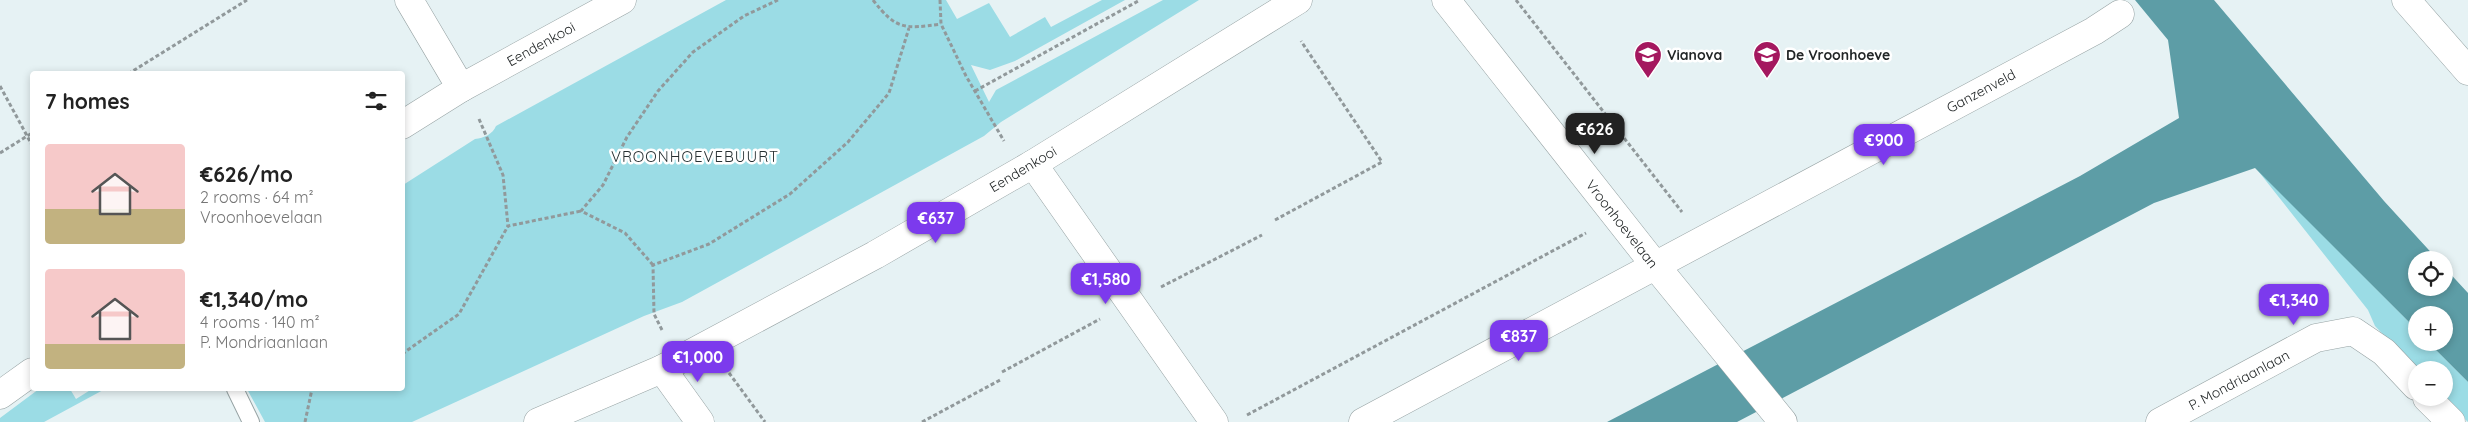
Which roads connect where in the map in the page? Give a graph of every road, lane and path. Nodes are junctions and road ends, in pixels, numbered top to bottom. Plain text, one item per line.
1 (247, 0) edge
2 (409, 0) edge
3 (622, 0) edge
4 (778, 0) edge
5 (873, 0) edge
6 (940, 0) edge
7 (1140, 0) edge
8 (1298, 0) edge
9 (1446, 0) edge
10 (1516, 0) edge
11 (2406, 0) edge
12 (2120, 14) dead end
13 (1264, 21) junction
14 (941, 24) junction
15 (909, 28) junction
16 (133, 71) edge
17 (2468, 71) edge
18 (0, 86) edge
19 (460, 88) junction
20 (975, 91) junction
21 (405, 123) edge
22 (28, 136) junction
23 (30, 140) edge
24 (0, 154) edge
25 (1027, 167) junction
26 (581, 211) junction
27 (1616, 216) junction
28 (1275, 220) dead end
29 (508, 226) junction
30 (1703, 239) junction
31 (1654, 264) junction
32 (653, 265) junction
33 (708, 344) junction
34 (405, 352) edge
35 (669, 365) junction
36 (30, 373) edge
37 (2408, 378) edge
38 (1002, 379) dead end
39 (236, 391) edge
40 (312, 391) edge
41 (0, 395) edge
42 (2435, 406) edge
43 (1242, 417) dead end
44 (251, 422) edge
45 (305, 422) edge
46 (538, 422) edge
47 (700, 422) edge
48 (765, 422) edge
49 (922, 422) edge
50 (1214, 422) edge
51 (1363, 422) edge
52 (1783, 422) edge
53 (2160, 422) edge
54 (2451, 422) edge

1 - 16 path
2 - 19 street
3 - 19 street, Eendenkooi
4 - 26 path
5 - 15 path
6 - 14 path
7 - 20 path
8 - 13 street, Eendenkooi
9 - 27 street, Vroonhoevelaan
10 - 30 path
11 - 17 street
12 - 30 street, Ganzenveld
13 - 25 street, Eendenkooi
13 - 28 path
14 - 15 path
14 - 20 path
15 - 32 path
18 - 22 path
19 - 21 street, Eendenkooi
19 - 29 path
20 - 25 path
22 - 23 path
22 - 24 path
25 - 33 street, Eendenkooi
25 - 50 street
26 - 29 path
26 - 32 path
27 - 31 street, Vroonhoevelaan
27 - 43 path
29 - 34 path
30 - 31 street, Ganzenveld
31 - 51 street, Ganzenveld
31 - 52 street, Vroonhoevelaan
32 - 35 path
33 - 35 street, Eendenkooi
33 - 48 path
35 - 46 street, Eendenkooi
35 - 47 street
36 - 41 street
37 - 53 street, P. Mondriaanlaan
38 - 49 path
39 - 44 lane
40 - 45 path
42 - 54 street

